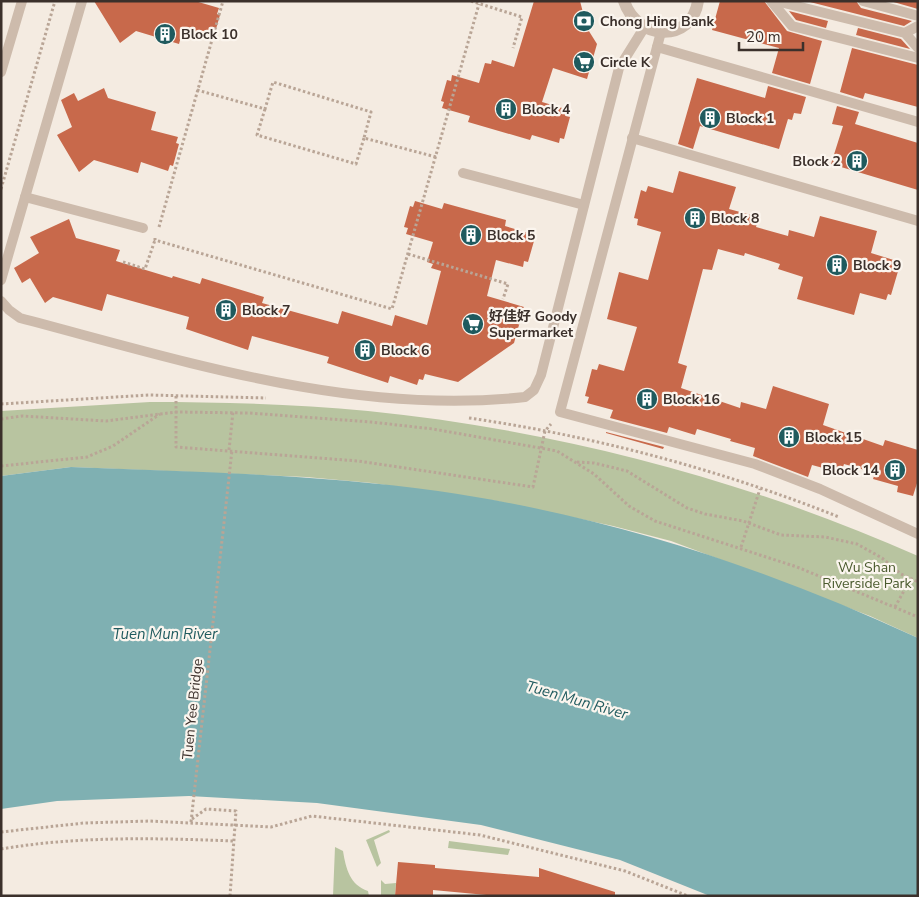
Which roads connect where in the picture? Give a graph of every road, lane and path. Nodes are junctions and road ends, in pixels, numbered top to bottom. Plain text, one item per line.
1 (22, 1) edge
2 (55, 1) edge
3 (82, 1) edge
4 (223, 1) edge
5 (471, 1) edge
6 (624, 1) edge
7 (698, 1) edge
8 (771, 1) edge
9 (776, 1) edge
10 (863, 1) edge
11 (479, 4) junction
12 (918, 16) edge
13 (918, 26) edge
14 (644, 28) junction
15 (661, 32) junction
16 (905, 33) junction
17 (657, 47) junction
18 (513, 48) dead end
19 (918, 48) edge
20 (918, 58) edge
21 (1, 72) edge
22 (198, 90) junction
23 (265, 109) junction
24 (918, 122) edge
25 (364, 138) junction
26 (632, 138) junction
27 (436, 157) junction
28 (463, 173) dead end
29 (1, 189) edge
30 (25, 197) junction
31 (584, 205) junction
32 (918, 221) edge
33 (143, 228) dead end
34 (155, 240) junction
35 (408, 254) junction
36 (123, 262) dead end
37 (1, 280) edge
38 (503, 299) dead end
39 (1, 301) edge
40 (176, 396) junction
41 (268, 398) dead end
42 (1, 404) edge
43 (176, 412) junction
44 (233, 412) junction
45 (560, 412) junction
46 (163, 413) junction
47 (468, 417) dead end
48 (1, 419) edge
49 (546, 431) junction
50 (542, 448) junction
51 (230, 450) junction
52 (576, 462) junction
53 (1, 466) edge
54 (760, 489) junction
55 (843, 519) dead end
56 (749, 523) junction
57 (918, 534) edge
58 (741, 547) junction
59 (910, 580) junction
60 (918, 582) edge
61 (895, 607) junction
62 (918, 617) edge
63 (192, 821) junction
64 (235, 825) junction
65 (1, 832) edge
66 (233, 841) junction
67 (1, 848) edge
68 (230, 896) edge
69 (688, 896) edge

1 - 21 lane
2 - 29 path
3 - 30 lane
4 - 22 path
5 - 11 path
6 - 14 street
7 - 15 street
8 - 20 lane
9 - 16 lane
10 - 12 lane
11 - 18 path
11 - 27 path
13 - 16 lane
14 - 15 street
14 - 31 lane
15 - 17 lane
16 - 19 lane
17 - 24 lane
17 - 26 lane
22 - 23 path
22 - 34 path
23 - 25 path
23 - 25 path
25 - 27 path
26 - 32 lane
26 - 45 lane
27 - 35 path
28 - 31 lane
30 - 33 lane
30 - 37 lane
31 - 39 lane
34 - 35 path
34 - 36 path
35 - 38 path
40 - 41 path
40 - 42 path
40 - 43 path
43 - 44 path
43 - 46 path
43 - 51 path
44 - 50 path
44 - 51 path, Tuen Yee Bridge
45 - 49 path
45 - 57 lane
46 - 48 path
46 - 53 path
47 - 49 path
49 - 50 path
49 - 54 path
50 - 51 path
50 - 52 path
51 - 63 path, Tuen Yee Bridge
52 - 56 path
52 - 58 path
54 - 55 path
54 - 56 path
56 - 58 path
56 - 59 path
58 - 61 path
59 - 60 path
59 - 61 path
61 - 62 path
63 - 64 path
63 - 64 path
63 - 65 path
64 - 66 path
64 - 69 path
66 - 67 path
66 - 68 path

